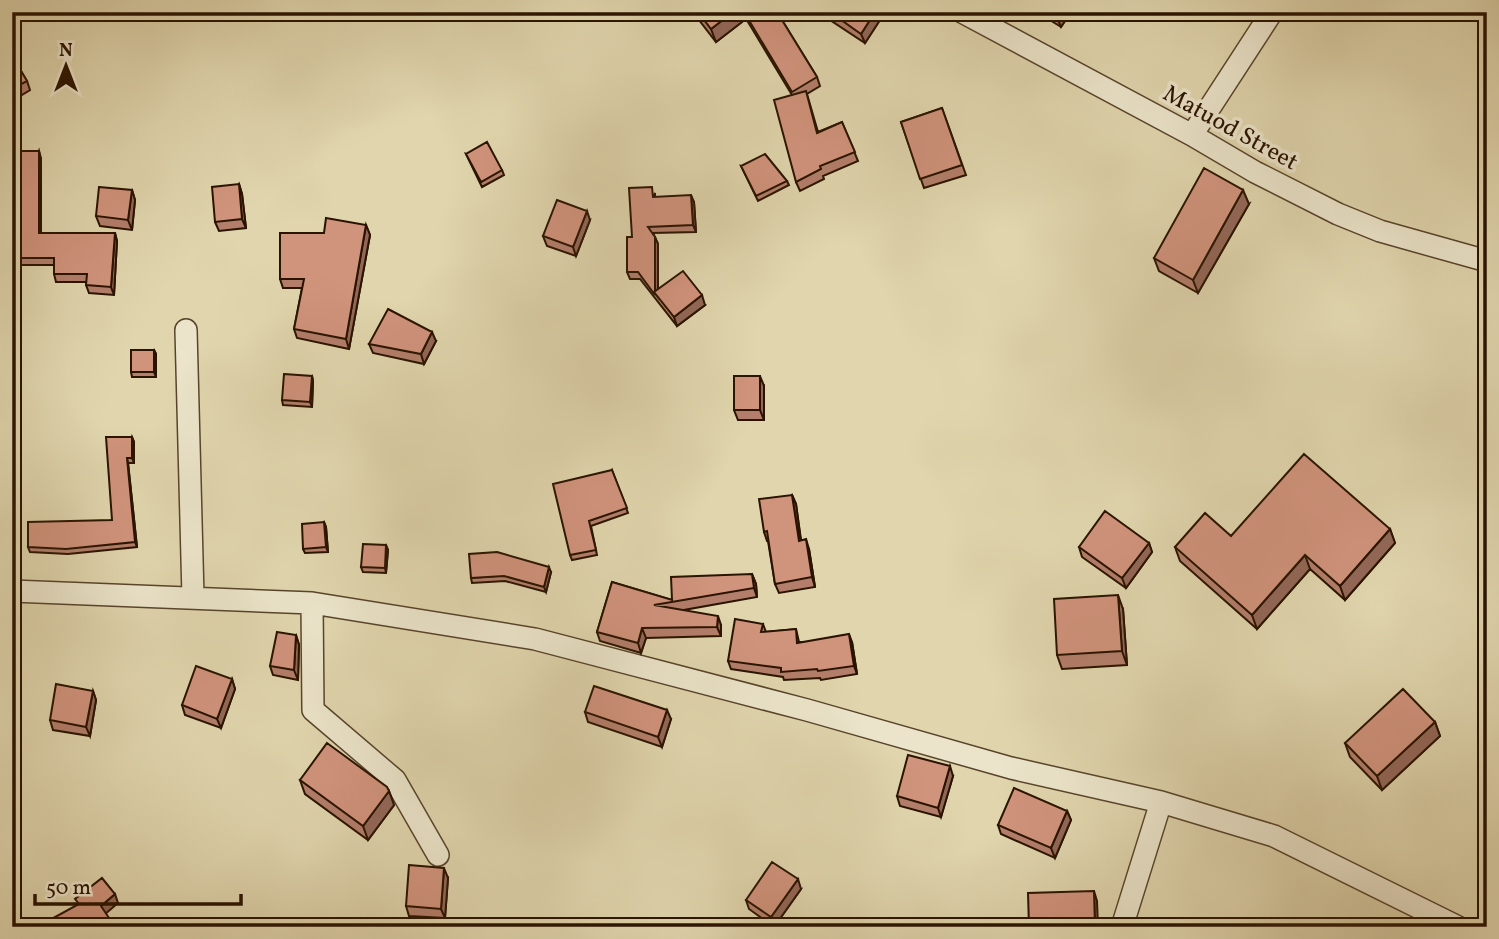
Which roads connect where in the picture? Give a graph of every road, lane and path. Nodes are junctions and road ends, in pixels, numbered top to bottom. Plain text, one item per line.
1 (962, 12) edge
2 (1272, 12) edge
3 (1192, 135) junction
4 (1487, 261) edge
5 (186, 330) dead end
6 (12, 591) edge
7 (193, 597) junction
8 (312, 603) junction
9 (1161, 802) junction
10 (438, 855) dead end
11 (1122, 927) edge
12 (1458, 927) edge

1 - 3 street, Matuod Street
2 - 3 street
3 - 4 street, Matuod Street
5 - 7 street
6 - 7 street
7 - 8 street
8 - 9 street
8 - 10 street
9 - 11 street
9 - 12 street

